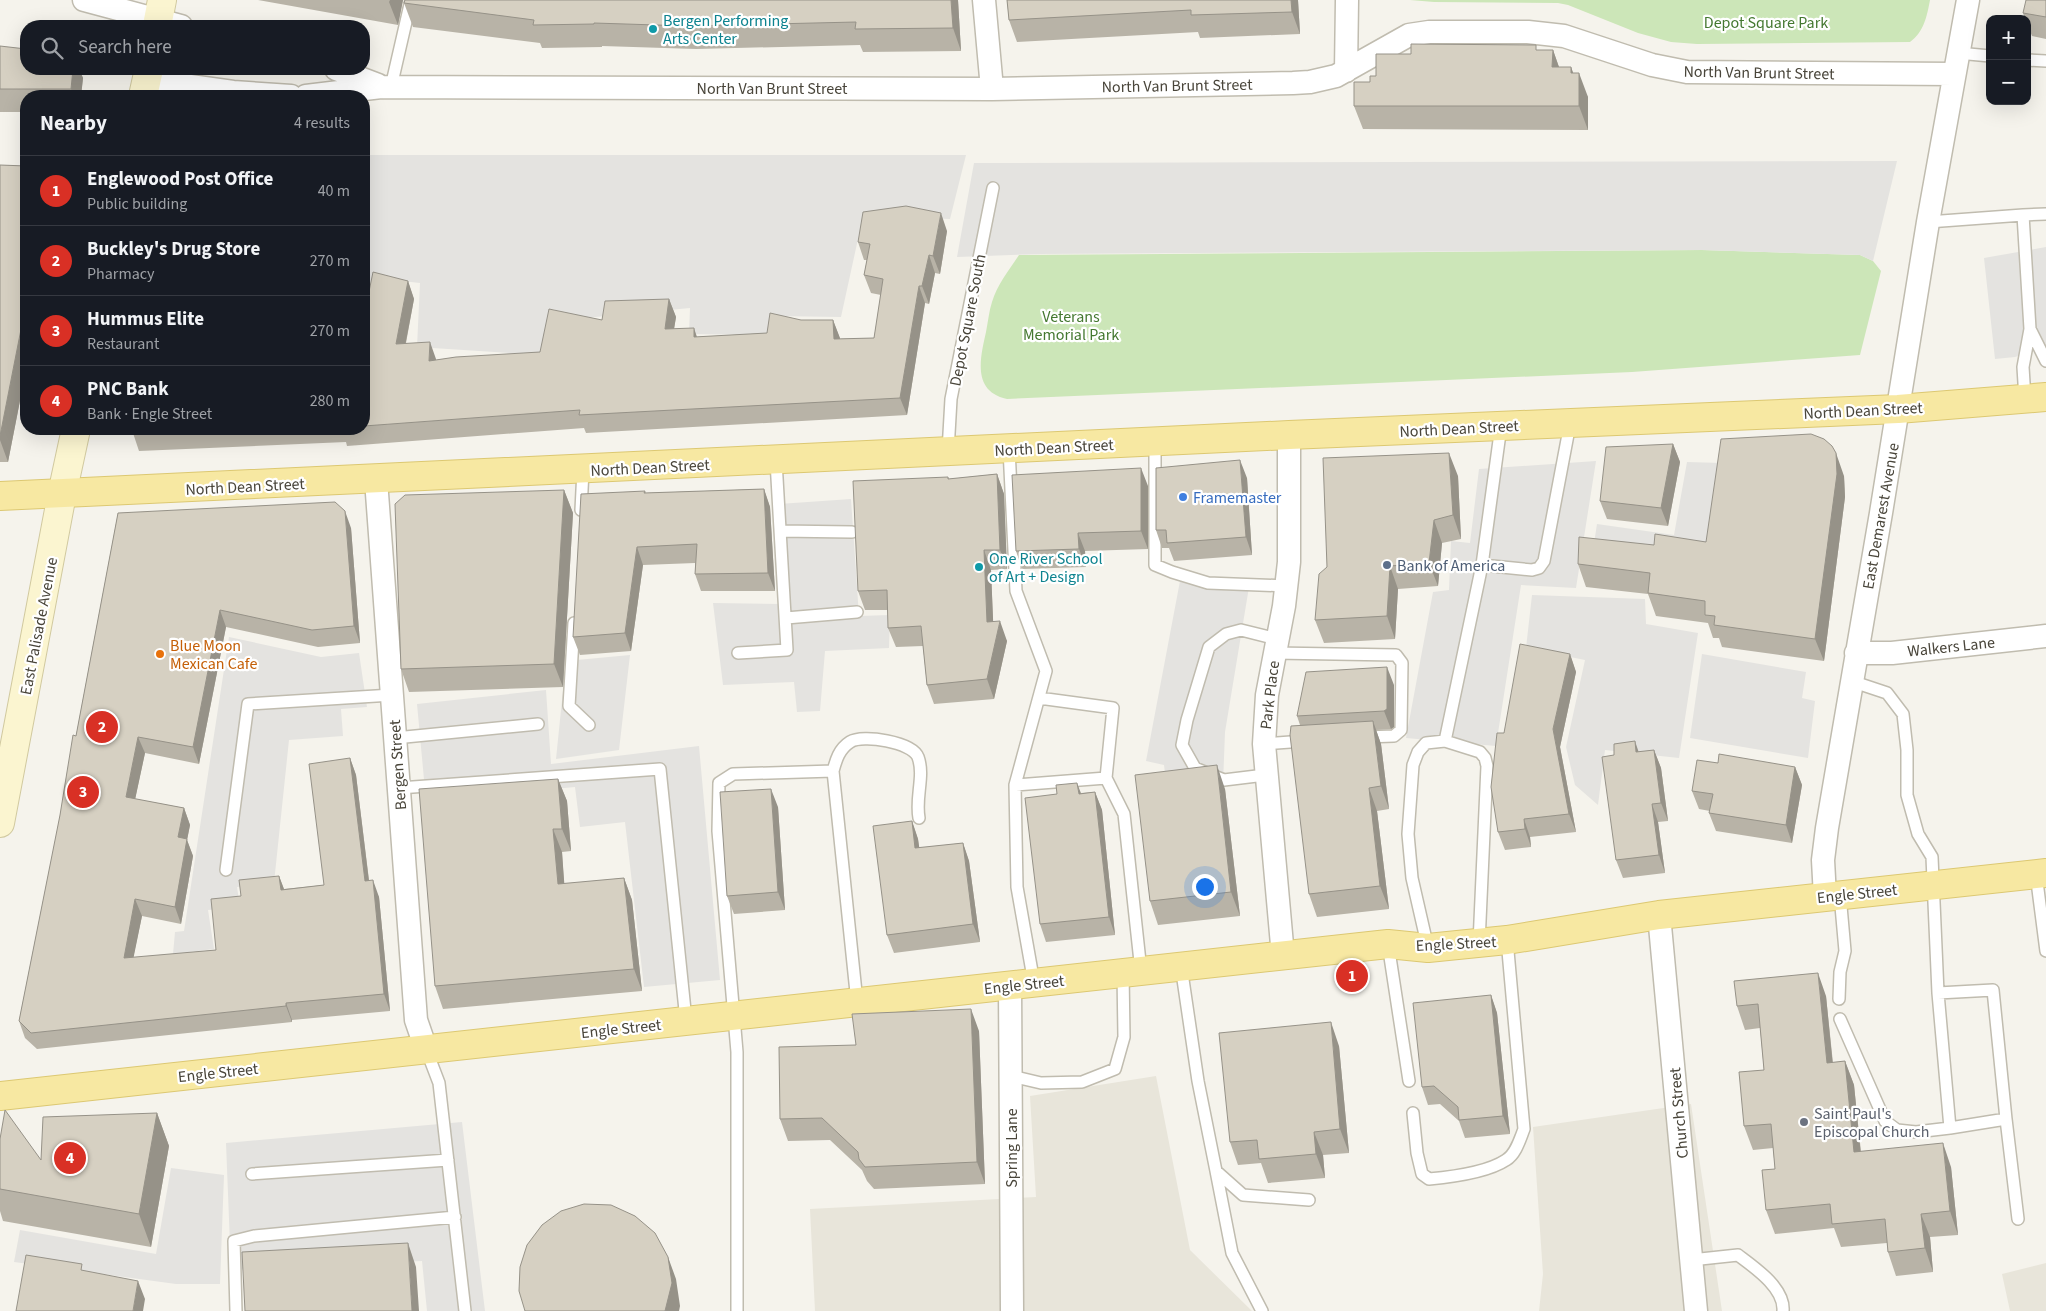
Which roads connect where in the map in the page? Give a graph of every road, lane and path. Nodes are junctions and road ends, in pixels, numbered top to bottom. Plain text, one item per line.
1 (84, 0) edge
2 (411, 0) edge
3 (984, 0) edge
4 (1347, 0) edge
5 (1968, 0) edge
6 (165, 18) edge
7 (1986, 57) edge
8 (2031, 60) edge
9 (2046, 61) edge
10 (1956, 64) junction
11 (1346, 71) junction
12 (353, 75) edge
13 (146, 82) edge
14 (386, 87) junction
15 (992, 89) junction
16 (216, 90) edge
17 (359, 90) edge
18 (993, 188) dead end
19 (2046, 214) edge
20 (2023, 215) junction
21 (1928, 222) junction
22 (2030, 329) junction
23 (2046, 362) edge
24 (2036, 398) edge
25 (1898, 409) junction
26 (1570, 423) junction
27 (1501, 426) junction
28 (75, 435) edge
29 (1289, 435) junction
30 (1155, 442) junction
31 (1009, 449) junction
32 (948, 453) junction
33 (776, 461) junction
34 (583, 470) junction
35 (376, 480) junction
36 (62, 494) junction
37 (0, 496) edge
38 (580, 519) edge
39 (780, 531) junction
40 (852, 532) edge
41 (1482, 565) junction
42 (1287, 586) junction
43 (575, 608) edge
44 (857, 612) edge
45 (786, 618) junction
46 (2046, 636) edge
47 (1275, 646) junction
48 (738, 653) dead end
49 (1856, 653) junction
50 (1851, 681) junction
51 (392, 695) junction
52 (1039, 698) junction
53 (538, 724) dead end
54 (589, 725) dead end
55 (395, 738) junction
56 (1357, 738) edge
57 (1320, 740) edge
58 (1445, 741) junction
59 (1264, 744) junction
60 (833, 771) junction
61 (1265, 775) junction
62 (1106, 778) junction
63 (1015, 785) junction
64 (399, 788) junction
65 (919, 818) dead end
66 (0, 823) edge
67 (226, 870) dead end
68 (2041, 873) edge
69 (1934, 885) junction
70 (1833, 896) junction
71 (1659, 914) junction
72 (1507, 940) junction
73 (1479, 943) junction
74 (1388, 944) junction
75 (1428, 948) junction
76 (2046, 952) edge
77 (1282, 956) junction
78 (1181, 966) junction
79 (1132, 972) junction
80 (1022, 984) junction
81 (1938, 994) junction
82 (1839, 999) dead end
83 (856, 1002) junction
84 (735, 1016) junction
85 (1840, 1019) dead end
86 (686, 1020) junction
87 (426, 1049) junction
88 (1011, 1076) junction
89 (1409, 1081) dead end
90 (0, 1096) edge
91 (1413, 1113) dead end
92 (2006, 1118) junction
93 (1950, 1128) junction
94 (448, 1160) junction
95 (1216, 1172) junction
96 (252, 1174) dead end
97 (1310, 1200) dead end
98 (454, 1217) junction
99 (2018, 1219) dead end
100 (1691, 1260) junction
101 (236, 1311) edge
102 (465, 1311) edge
103 (737, 1311) edge
104 (1012, 1311) edge
105 (1262, 1311) edge
106 (1696, 1311) edge
107 (1783, 1311) edge

1 - 6 street
2 - 14 lane
3 - 15 street
4 - 11 street
5 - 10 street, East Demarest Avenue
7 - 10 lane
8 - 9 lane
10 - 11 street, North Van Brunt Street
10 - 21 street, East Demarest Avenue
11 - 15 street, North Van Brunt Street
12 - 14 street, North Van Brunt Street
13 - 16 street
14 - 15 street, North Van Brunt Street
14 - 17 street, North Van Brunt Street
18 - 32 lane, Depot Square South
19 - 20 lane
20 - 21 lane
20 - 22 lane
21 - 25 street, East Demarest Avenue
22 - 23 lane
22 - 24 lane
24 - 25 main road, North Dean Street
25 - 26 main road, North Dean Street
25 - 49 street, East Demarest Avenue
26 - 27 main road, North Dean Street
26 - 41 lane
27 - 29 main road, North Dean Street
27 - 41 lane
28 - 36 main road, East Palisade Avenue
29 - 30 main road, North Dean Street
29 - 42 street, Park Place
30 - 31 main road, North Dean Street
30 - 42 lane
31 - 32 main road, North Dean Street
31 - 52 lane
32 - 33 main road, North Dean Street
33 - 34 main road, North Dean Street
33 - 39 lane
34 - 35 main road, North Dean Street
34 - 38 lane
35 - 36 main road, North Dean Street
35 - 51 street, Bergen Street
36 - 37 main road, North Dean Street
36 - 66 main road, East Palisade Avenue
39 - 40 lane
39 - 45 lane
41 - 58 lane
42 - 47 street, Park Place
43 - 54 lane
44 - 45 lane
45 - 48 lane
46 - 49 street, Walkers Lane
47 - 56 lane
47 - 59 street, Park Place
47 - 61 lane
49 - 50 street, East Demarest Avenue
50 - 69 lane
50 - 70 street, East Demarest Avenue
51 - 55 street, Bergen Street
51 - 67 lane
52 - 62 lane
52 - 63 lane
53 - 55 lane
55 - 64 street, Bergen Street
57 - 59 lane
58 - 73 lane
58 - 75 lane
59 - 61 street, Park Place
60 - 65 lane
60 - 83 lane
60 - 84 lane
61 - 77 street, Park Place
62 - 63 lane
62 - 79 lane
63 - 80 lane
64 - 86 lane
64 - 87 street, Bergen Street
68 - 69 main road, Engle Street
68 - 76 lane
69 - 70 main road, Engle Street
69 - 81 lane
70 - 71 main road, Engle Street
70 - 82 lane
71 - 72 main road, Engle Street
71 - 100 street, Church Street
72 - 73 main road, Engle Street
72 - 91 lane
73 - 75 main road, Engle Street
74 - 75 main road, Engle Street
74 - 77 main road, Engle Street
74 - 89 lane
77 - 78 main road, Engle Street
78 - 79 main road, Engle Street
78 - 95 lane
79 - 80 main road, Engle Street
79 - 88 lane
80 - 83 main road, Engle Street
80 - 88 street, Spring Lane
81 - 92 lane
81 - 93 lane
83 - 84 main road, Engle Street
84 - 86 main road, Engle Street
84 - 103 lane
85 - 93 lane
86 - 87 main road, Engle Street
87 - 90 main road, Engle Street
87 - 94 lane
88 - 104 street, Spring Lane
92 - 93 lane
92 - 99 lane
94 - 96 lane
94 - 98 lane
95 - 97 lane
95 - 105 lane
98 - 101 lane
98 - 102 lane
100 - 106 street, Church Street
100 - 107 lane

